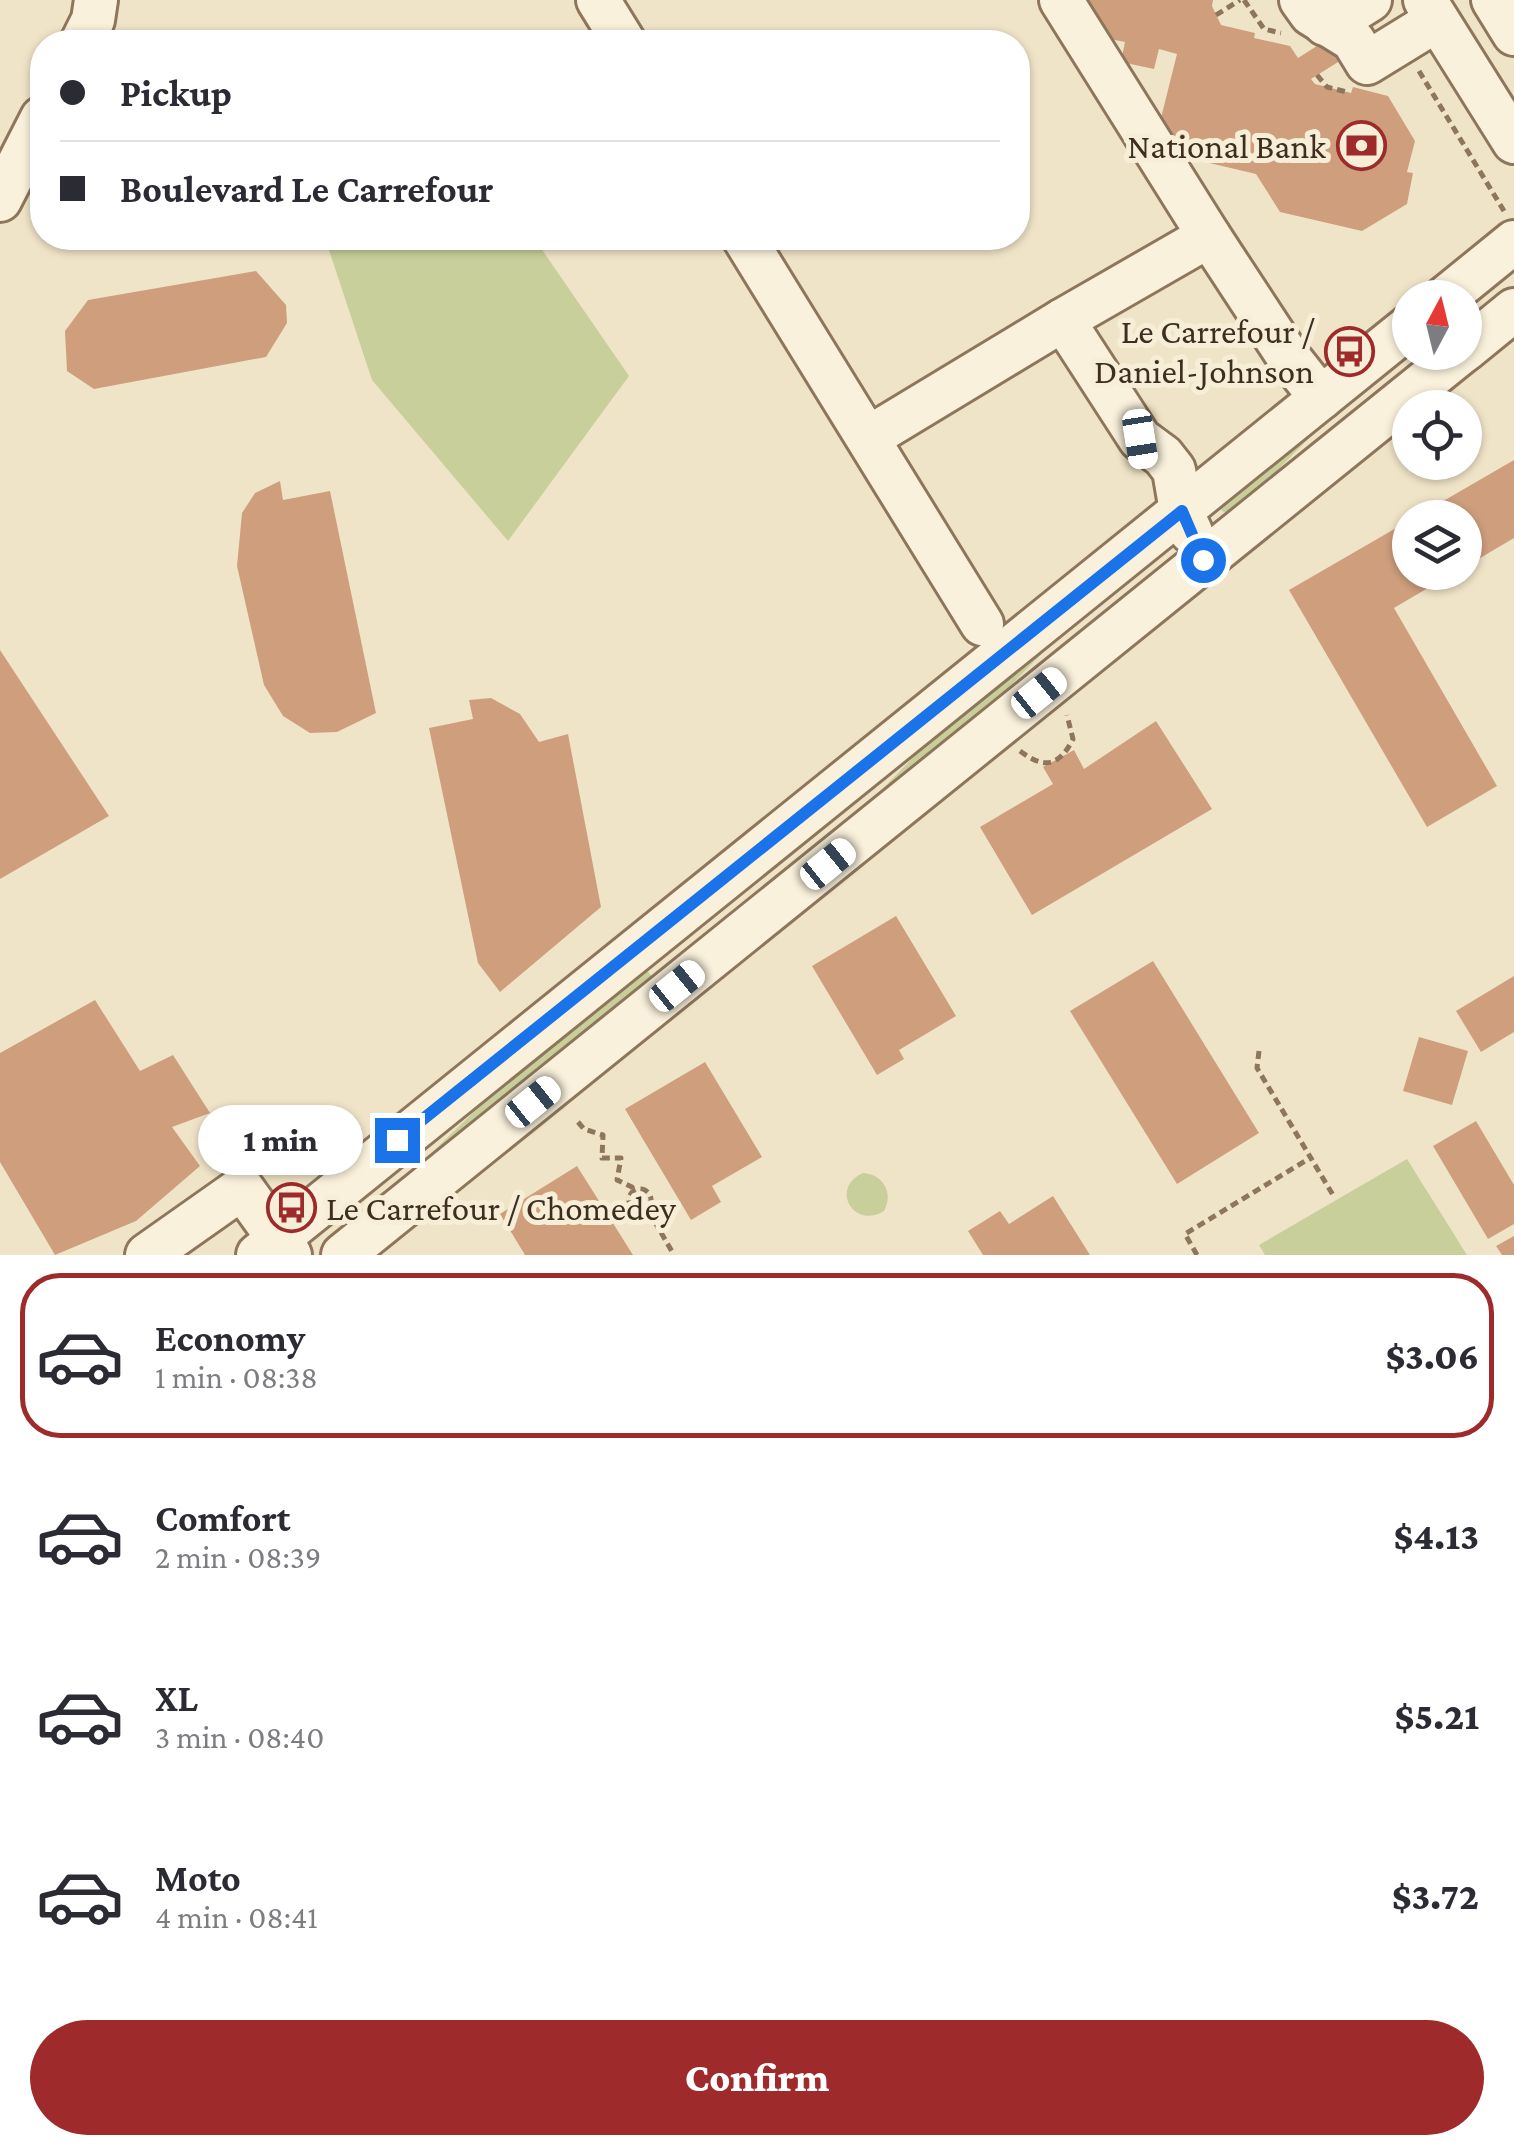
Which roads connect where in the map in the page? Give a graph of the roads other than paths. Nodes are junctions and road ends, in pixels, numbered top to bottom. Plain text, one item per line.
1 (96, 0) edge
2 (598, 0) edge
3 (1061, 0) edge
4 (1370, 0) edge
5 (1493, 0) edge
6 (1431, 10) edge
7 (1305, 20) edge
8 (87, 30) edge
9 (617, 30) edge
10 (1514, 34) edge
11 (30, 141) edge
12 (1514, 142) edge
13 (0, 200) edge
14 (1507, 223) edge
15 (1209, 236) junction
16 (751, 250) edge
17 (1460, 280) edge
18 (1514, 310) edge
19 (1063, 320) junction
20 (1482, 336) edge
21 (1392, 341) edge
22 (1439, 370) edge
23 (1322, 398) junction
24 (868, 438) junction
25 (1182, 511) junction
26 (1203, 560) junction
27 (982, 624) dead end
28 (275, 1249) edge
29 (147, 1255) edge
30 (343, 1255) edge

1 - 8 street
2 - 9 street
3 - 15 street
4 - 7 street
5 - 10 street
6 - 7 street
6 - 12 street
11 - 13 street
14 - 17 street
15 - 19 street
15 - 23 street
16 - 24 street
18 - 20 street
19 - 24 street
19 - 25 street
21 - 23 street
22 - 26 street
23 - 25 street
24 - 27 street
25 - 26 street
25 - 28 street
26 - 30 street
28 - 29 street

